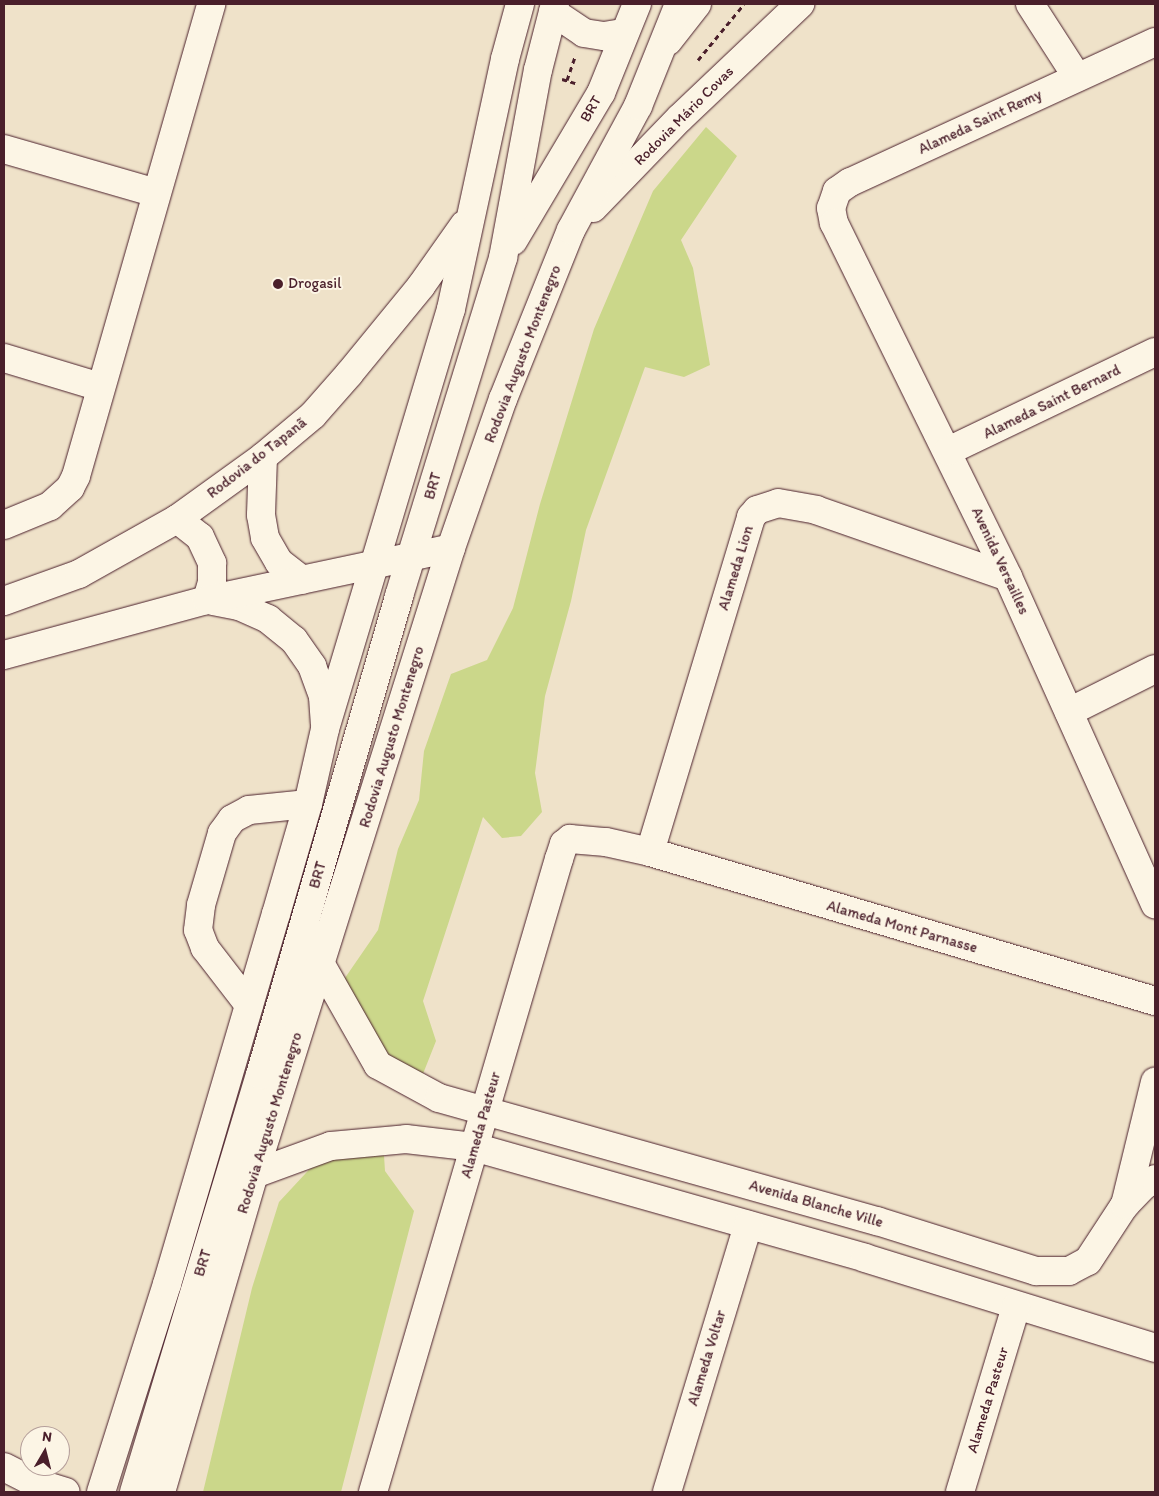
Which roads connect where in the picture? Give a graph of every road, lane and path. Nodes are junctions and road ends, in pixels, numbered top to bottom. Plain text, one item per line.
1 (211, 4) edge
2 (520, 4) edge
3 (637, 4) edge
4 (679, 4) edge
5 (697, 4) edge
6 (744, 4) edge
7 (1030, 4) edge
8 (794, 7) edge
9 (554, 8) edge
10 (624, 33) junction
11 (1155, 42) edge
12 (664, 46) junction
13 (694, 65) dead end
14 (538, 70) junction
15 (1077, 77) junction
16 (601, 92) junction
17 (4, 148) edge
18 (156, 194) junction
19 (469, 218) junction
20 (834, 223) joint
21 (571, 230) junction
22 (504, 258) junction
23 (1155, 352) edge
24 (4, 358) edge
25 (100, 387) junction
26 (948, 451) junction
27 (263, 457) junction
28 (177, 519) junction
29 (4, 525) edge
30 (451, 548) junction
31 (411, 559) junction
32 (376, 566) junction
33 (1008, 577) junction
34 (302, 580) junction
35 (207, 600) junction
36 (4, 601) edge
37 (4, 655) edge
38 (1155, 669) edge
39 (1069, 712) junction
40 (325, 729) junction
41 (308, 804) junction
42 (650, 852) junction
43 (1155, 904) edge
44 (320, 964) junction
45 (1155, 1001) edge
46 (249, 1005) junction
47 (1155, 1082) edge
48 (439, 1098) junction
49 (484, 1111) junction
50 (427, 1140) junction
51 (474, 1147) junction
52 (254, 1174) junction
53 (1155, 1179) edge
54 (1124, 1206) junction
55 (877, 1221) junction
56 (748, 1225) junction
57 (865, 1258) junction
58 (1016, 1307) junction
59 (1155, 1348) edge
60 (4, 1467) edge
61 (66, 1492) edge
62 (101, 1492) edge
63 (134, 1492) edge
64 (161, 1492) edge
65 (373, 1492) edge
66 (667, 1492) edge
67 (960, 1492) edge

1 - 18 street
2 - 19 street
3 - 10 street, BRT
4 - 12 street, Rodovia Augusto Montenegro
5 - 12 street
6 - 13 path
7 - 15 street
8 - 21 street, Rodovia Mário Covas
9 - 10 street, BRT
9 - 14 street, BRT
10 - 16 street, BRT
11 - 15 street, Alameda Saint Remy
12 - 21 street, Rodovia Augusto Montenegro
14 - 16 path
14 - 22 street, BRT
15 - 20 street, Alameda Saint Remy
16 - 22 street, BRT
17 - 18 street
18 - 25 street
19 - 27 street, Rodovia do Tapanã
19 - 32 street
20 - 26 street, Avenida Versailles
21 - 30 street, Rodovia Augusto Montenegro
22 - 31 street, BRT
23 - 26 street, Alameda Saint Bernard
24 - 25 street
25 - 29 street
26 - 33 street, Avenida Versailles
27 - 28 street, Rodovia do Tapanã
27 - 34 street
28 - 35 street
28 - 36 street, Rodovia do Tapanã
30 - 31 street
30 - 44 street, Rodovia Augusto Montenegro
31 - 32 street
31 - 63 street, BRT
32 - 34 street
32 - 40 street
33 - 39 street, Avenida Versailles
33 - 42 street, Alameda Lion
34 - 35 street
35 - 37 street
35 - 40 street
38 - 39 street
39 - 43 street, Avenida Versailles
40 - 41 street
41 - 46 street
41 - 46 street
42 - 45 street, Alameda Mont Parnasse
42 - 49 street, Alameda Pasteur
44 - 48 street, Avenida Blanche Ville
44 - 52 street, Rodovia Augusto Montenegro
46 - 62 street
47 - 54 street
48 - 49 street, Avenida Blanche Ville
48 - 50 street
49 - 51 street, Alameda Pasteur
49 - 55 street, Avenida Blanche Ville
50 - 51 street
50 - 52 street
51 - 56 street
51 - 65 street, Alameda Pasteur
52 - 64 street, Rodovia Augusto Montenegro
53 - 54 street, Avenida Blanche Ville
54 - 55 street, Avenida Blanche Ville
55 - 57 street
56 - 57 street
56 - 66 street, Alameda Voltar
57 - 58 street
58 - 59 street
58 - 67 street, Alameda Pasteur
60 - 61 street

